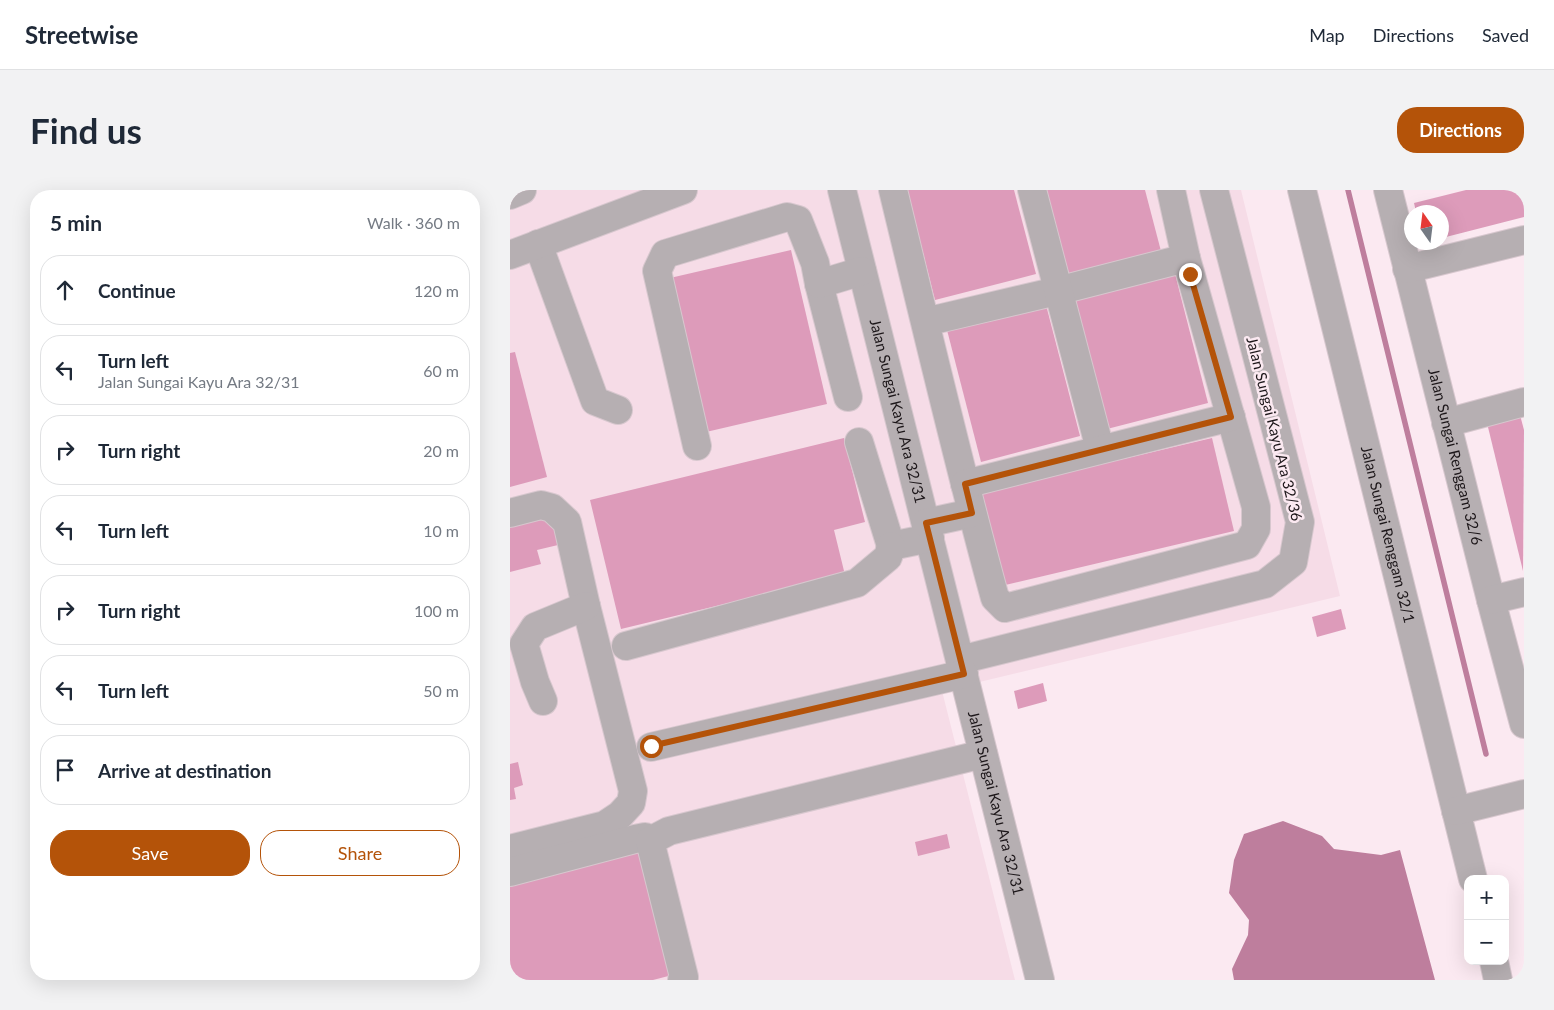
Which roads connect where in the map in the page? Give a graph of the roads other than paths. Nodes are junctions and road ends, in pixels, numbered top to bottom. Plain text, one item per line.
1 (522, 190) edge
2 (683, 190) edge
3 (842, 190) edge
4 (893, 190) edge
5 (1032, 190) edge
6 (1171, 190) edge
7 (1214, 190) edge
8 (1302, 190) edge
9 (1395, 191) edge
10 (510, 195) edge
11 (1524, 240) edge
12 (538, 244) junction
13 (510, 255) edge
14 (1186, 258) junction
15 (1407, 269) junction
16 (862, 271) junction
17 (819, 284) junction
18 (1057, 291) junction
19 (925, 322) junction
20 (848, 397) dead end
21 (1524, 402) edge
22 (618, 410) dead end
23 (1231, 417) junction
24 (1446, 423) junction
25 (859, 442) dead end
26 (697, 446) dead end
27 (1100, 449) junction
28 (965, 484) junction
29 (510, 513) edge
30 (972, 513) junction
31 (928, 531) junction
32 (891, 546) junction
33 (1524, 592) edge
34 (1491, 600) junction
35 (586, 606) junction
36 (626, 646) dead end
37 (962, 667) junction
38 (543, 701) dead end
39 (1524, 724) edge
40 (651, 746) dead end
41 (983, 754) junction
42 (1524, 794) edge
43 (1456, 811) junction
44 (650, 840) junction
45 (510, 849) edge
46 (510, 872) edge
47 (1472, 875) edge
48 (1495, 965) edge
49 (682, 980) edge
50 (1040, 980) edge
51 (1498, 980) edge

1 - 10 street
2 - 12 street
3 - 16 street, Jalan Sungai Kayu Ara 32/31
4 - 19 street
5 - 18 street
6 - 14 street
7 - 37 street, Jalan Sungai Kayu Ara 32/36
8 - 43 street, Jalan Sungai Renggam 32/1
9 - 15 street, Jalan Sungai Renggam 32/6
11 - 15 street
12 - 13 street
12 - 22 street
14 - 18 street
14 - 23 street
15 - 24 street, Jalan Sungai Renggam 32/6
16 - 17 street
16 - 31 street, Jalan Sungai Kayu Ara 32/31
17 - 20 street
17 - 26 street
18 - 19 street
18 - 27 street
19 - 28 street
21 - 24 street
23 - 27 street
23 - 30 street
24 - 34 street, Jalan Sungai Renggam 32/6
25 - 32 street
27 - 28 street
28 - 30 street
29 - 35 street
30 - 31 street
31 - 32 street
31 - 37 street, Jalan Sungai Kayu Ara 32/31
32 - 36 street
33 - 34 street
34 - 39 street, Jalan Sungai Renggam 32/6
35 - 38 street
35 - 45 street
37 - 40 street, Jalan Sungai Kayu Ara 32/36
37 - 41 street, Jalan Sungai Kayu Ara 32/31
41 - 44 street
41 - 50 street, Jalan Sungai Kayu Ara 32/31
42 - 43 street
43 - 47 street, Jalan Sungai Renggam 32/1
44 - 46 street
44 - 49 street
48 - 51 street

